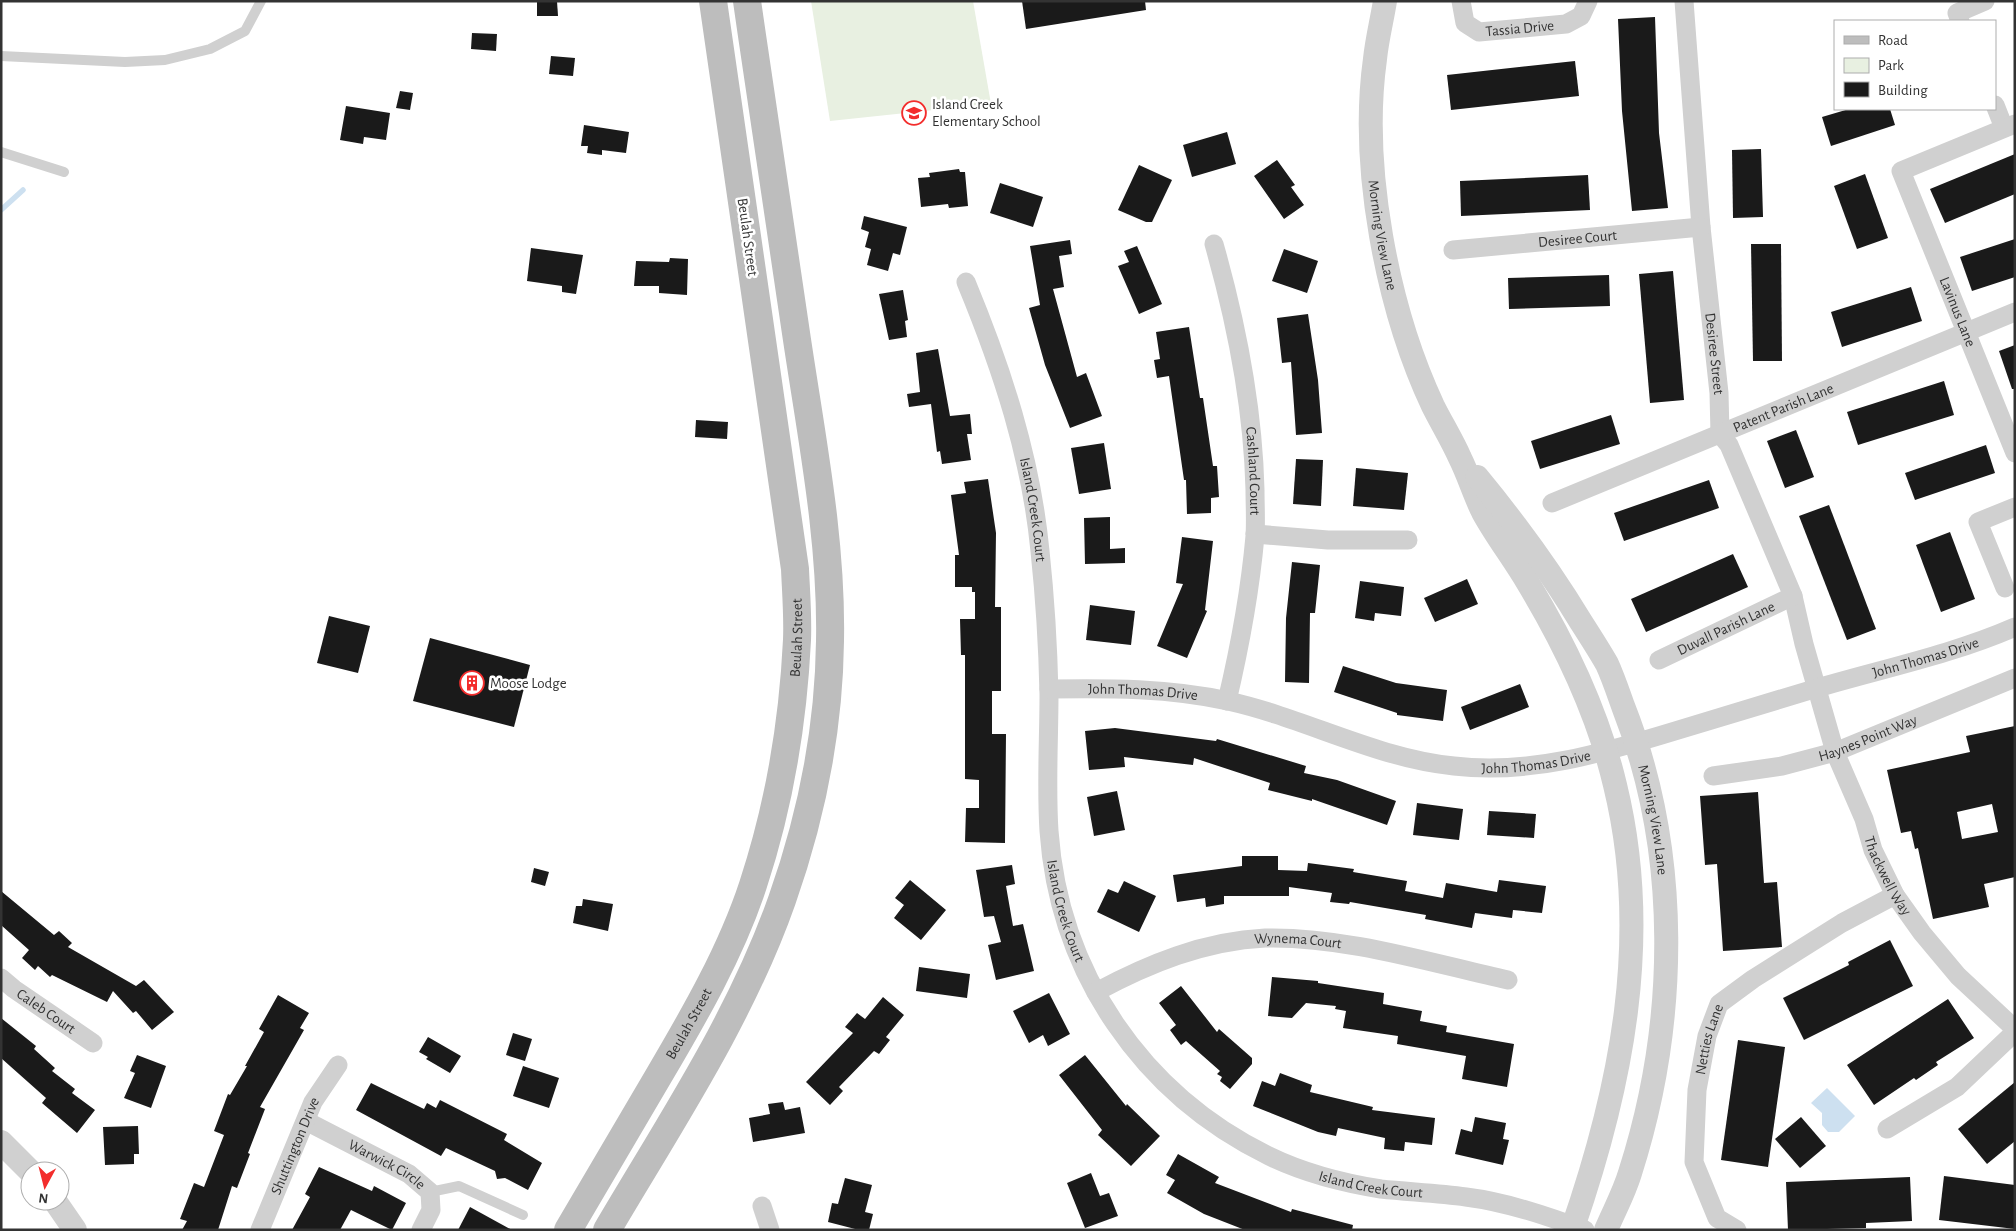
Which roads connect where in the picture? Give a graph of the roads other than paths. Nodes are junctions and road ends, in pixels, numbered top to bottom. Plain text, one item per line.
1 (261, 1) edge
2 (713, 1) edge
3 (747, 1) edge
4 (1385, 1) edge
5 (1461, 1) edge
6 (1588, 1) edge
7 (1684, 1) edge
8 (1984, 1) edge
9 (1960, 20) edge
10 (1, 56) edge
11 (1996, 106) edge
12 (2010, 126) edge
13 (1, 152) edge
14 (64, 172) dead end
15 (1701, 227) junction
16 (1214, 244) dead end
17 (1453, 250) dead end
18 (966, 282) dead end
19 (2015, 312) edge
20 (1965, 333) junction
21 (1720, 434) junction
22 (2015, 453) edge
23 (1460, 456) junction
24 (1552, 504) dead end
25 (2015, 507) edge
26 (1255, 534) junction
27 (1408, 540) dead end
28 (2005, 588) dead end
29 (1793, 596) junction
30 (2015, 627) edge
31 (1659, 660) dead end
32 (2015, 678) edge
33 (1817, 688) junction
34 (1049, 689) junction
35 (1228, 700) junction
36 (1638, 742) junction
37 (1605, 752) junction
38 (1835, 752) junction
39 (1713, 776) dead end
40 (1895, 895) junction
41 (1, 978) edge
42 (1508, 980) dead end
43 (1096, 992) junction
44 (2015, 1031) edge
45 (93, 1043) dead end
46 (338, 1065) dead end
47 (306, 1121) junction
48 (1887, 1129) dead end
49 (1, 1142) edge
50 (20, 1161) edge
51 (430, 1192) junction
52 (762, 1206) dead end
53 (62, 1211) edge
54 (523, 1215) dead end
55 (1711, 1224) edge
56 (1577, 1228) edge
57 (76, 1230) edge
58 (260, 1230) edge
59 (421, 1230) edge
60 (568, 1230) edge
61 (607, 1230) edge
62 (770, 1230) edge
63 (1606, 1230) edge
64 (1737, 1230) edge

1 - 10 lane
2 - 60 main road, Beulah Street
3 - 61 main road
4 - 23 street, Morning View Lane
5 - 6 street, Tassia Drive
7 - 15 street, Desiree Street
8 - 9 street
11 - 12 street
12 - 20 street, Lavinus Lane
13 - 14 lane
15 - 17 street, Desiree Court
15 - 21 street, Desiree Street
16 - 26 street, Cashland Court
18 - 34 street, Island Creek Court
19 - 20 street, Patent Parish Lane
20 - 21 street, Patent Parish Lane
20 - 22 street, Lavinus Lane
21 - 24 street, Patent Parish Lane
21 - 29 street
23 - 36 street, Morning View Lane
23 - 37 street, Morning View Lane
25 - 28 street
26 - 27 street
26 - 35 street, Cashland Court
29 - 31 street, Duvall Parish Lane
29 - 33 street
30 - 33 street, John Thomas Drive
32 - 38 street, Haynes Point Way
33 - 36 street, John Thomas Drive
33 - 38 street, Thackwell Way
34 - 35 street, John Thomas Drive
34 - 43 street, Island Creek Court
35 - 37 street, John Thomas Drive
36 - 37 street, John Thomas Drive
36 - 63 street, Morning View Lane
37 - 56 street, Morning View Lane
38 - 39 street, Haynes Point Way
38 - 40 street, Thackwell Way
40 - 44 street, Thackwell Way
40 - 55 street, Netties Lane
41 - 45 street, Caleb Court
42 - 43 street, Wynema Court
43 - 56 street, Island Creek Court
44 - 48 street
46 - 47 street, Shuttington Drive
47 - 51 street, Warwick Circle
47 - 58 street, Shuttington Drive
49 - 50 street
51 - 54 lane
51 - 59 street, Warwick Circle
52 - 62 street
53 - 57 street
55 - 64 street, Netties Lane

